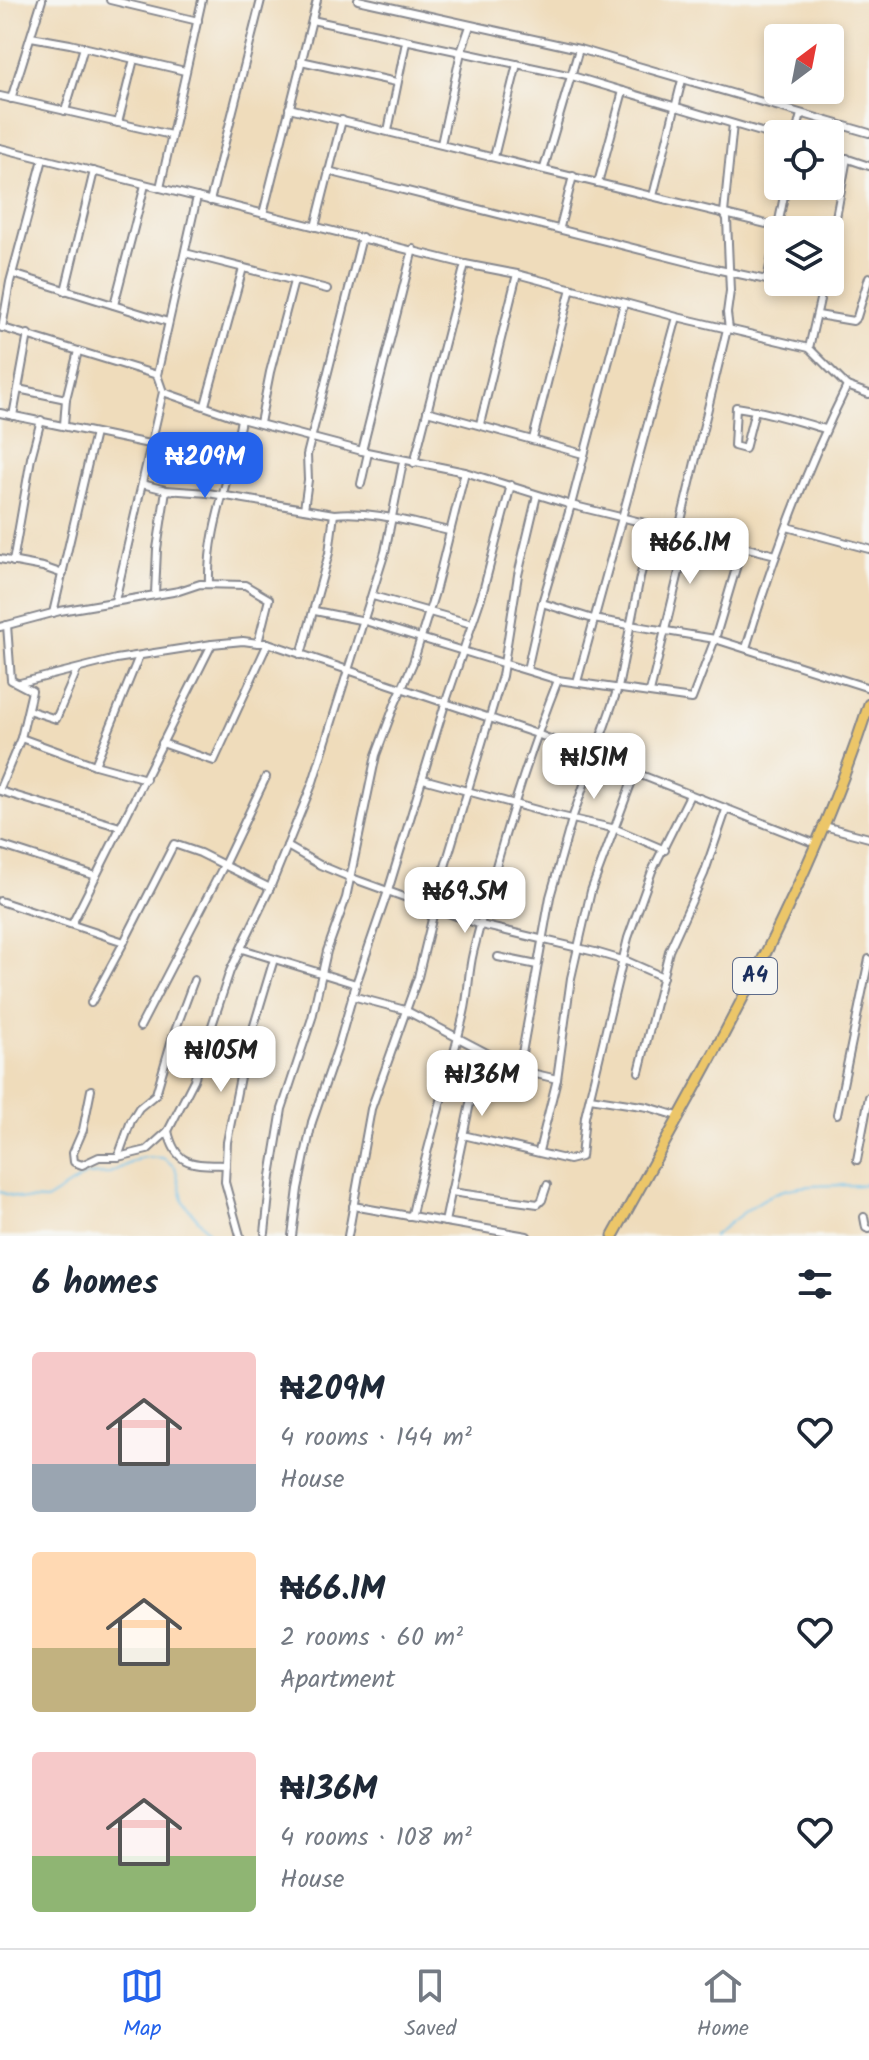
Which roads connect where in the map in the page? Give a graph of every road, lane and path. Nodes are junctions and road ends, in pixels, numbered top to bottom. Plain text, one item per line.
1 (42, 0) edge
2 (110, 0) edge
3 (202, 0) edge
4 (261, 0) edge
5 (317, 0) edge
6 (358, 0) edge
7 (312, 20) junction
8 (198, 21) junction
9 (470, 26) junction
10 (31, 37) junction
11 (406, 42) junction
12 (84, 47) junction
13 (579, 49) junction
14 (461, 52) junction
15 (134, 59) junction
16 (301, 61) junction
17 (517, 64) junction
18 (185, 71) junction
19 (572, 76) junction
20 (682, 80) junction
21 (396, 82) junction
22 (623, 91) junction
23 (0, 96) edge
24 (11, 99) junction
25 (674, 107) junction
26 (289, 108) junction
27 (65, 111) junction
28 (801, 114) junction
29 (342, 120) junction
30 (800, 120) edge
31 (118, 123) junction
32 (733, 124) junction
33 (388, 131) junction
34 (764, 133) edge
35 (869, 133) edge
36 (171, 135) junction
37 (441, 144) junction
38 (0, 148) edge
39 (494, 157) junction
40 (844, 157) edge
41 (847, 158) junction
42 (43, 159) junction
43 (869, 166) edge
44 (544, 168) junction
45 (94, 171) junction
46 (328, 171) junction
47 (573, 176) junction
48 (598, 183) junction
49 (145, 185) junction
50 (160, 188) junction
51 (653, 196) junction
52 (197, 197) junction
53 (210, 201) junction
54 (724, 213) junction
55 (263, 214) junction
56 (836, 216) edge
57 (764, 223) edge
58 (315, 227) junction
59 (560, 227) junction
60 (362, 237) junction
61 (413, 249) junction
62 (185, 253) junction
63 (465, 264) junction
64 (243, 268) junction
65 (729, 272) junction
66 (13, 274) junction
67 (517, 274) junction
68 (869, 277) edge
69 (764, 279) edge
70 (294, 281) junction
71 (571, 288) junction
72 (327, 289) dead end
73 (65, 291) junction
74 (821, 296) edge
75 (624, 303) junction
76 (114, 305) junction
77 (818, 315) junction
78 (677, 317) junction
79 (168, 322) junction
80 (1, 328) edge
81 (728, 329) junction
82 (28, 334) junction
83 (809, 348) junction
84 (78, 351) junction
85 (157, 375) junction
86 (847, 386) junction
87 (18, 389) junction
88 (163, 392) junction
89 (869, 394) edge
90 (66, 399) junction
91 (205, 405) junction
92 (755, 410) junction
93 (427, 411) junction
94 (0, 413) edge
95 (13, 416) junction
96 (241, 419) junction
97 (41, 420) junction
98 (260, 423) junction
99 (480, 424) junction
100 (64, 425) junction
101 (825, 429) junction
102 (95, 433) junction
103 (312, 437) junction
104 (533, 439) junction
105 (149, 444) junction
106 (365, 452) junction
107 (583, 454) junction
108 (403, 462) junction
109 (414, 463) junction
110 (465, 472) junction
111 (142, 484) junction
112 (361, 484) dead end
113 (511, 485) junction
114 (166, 490) junction
115 (221, 495) junction
116 (537, 495) junction
117 (571, 505) junction
118 (304, 509) junction
119 (334, 514) junction
120 (393, 519) junction
121 (623, 519) junction
122 (654, 527) junction
123 (787, 527) junction
124 (449, 531) junction
125 (678, 533) junction
126 (688, 535) junction
127 (742, 548) junction
128 (869, 549) edge
129 (776, 555) junction
130 (0, 561) edge
131 (13, 562) junction
132 (63, 574) junction
133 (209, 584) junction
134 (155, 594) junction
135 (373, 596) junction
136 (115, 601) junction
137 (542, 603) junction
138 (315, 611) junction
139 (429, 611) junction
140 (53, 613) junction
141 (593, 619) junction
142 (365, 621) junction
143 (472, 624) junction
144 (631, 624) junction
145 (4, 626) edge
146 (664, 630) junction
147 (419, 638) junction
148 (715, 639) junction
149 (258, 643) junction
150 (268, 643) junction
151 (212, 644) junction
152 (746, 648) junction
153 (464, 651) junction
154 (301, 655) junction
155 (139, 656) junction
156 (505, 664) junction
157 (77, 670) junction
158 (527, 670) junction
159 (348, 671) junction
160 (558, 680) junction
161 (577, 682) junction
162 (20, 683) junction
163 (618, 688) junction
164 (869, 688) edge
165 (402, 689) junction
166 (650, 692) junction
167 (445, 704) junction
168 (869, 704) edge
169 (28, 710) junction
170 (489, 717) junction
171 (537, 734) junction
172 (21, 738) junction
173 (162, 743) junction
174 (593, 755) junction
175 (95, 765) junction
176 (635, 773) junction
177 (266, 777) dead end
178 (146, 779) junction
179 (423, 779) junction
180 (466, 789) junction
181 (0, 790) edge
182 (690, 795) junction
183 (515, 804) junction
184 (726, 810) junction
185 (572, 819) junction
186 (824, 826) junction
187 (120, 827) junction
188 (616, 829) junction
189 (869, 838) edge
190 (816, 844) junction
191 (0, 845) edge
192 (287, 846) junction
193 (665, 850) junction
194 (224, 865) junction
195 (96, 876) junction
196 (349, 877) junction
197 (270, 888) junction
198 (388, 891) junction
199 (0, 901) edge
200 (434, 907) junction
201 (72, 924) junction
202 (481, 925) junction
203 (541, 939) junction
204 (124, 942) junction
205 (242, 949) junction
206 (577, 949) junction
207 (498, 957) dead end
208 (274, 959) junction
209 (869, 959) edge
210 (622, 960) junction
211 (537, 965) junction
212 (323, 973) junction
213 (663, 977) junction
214 (194, 980) dead end
215 (356, 984) junction
216 (352, 996) junction
217 (91, 1003) dead end
218 (405, 1010) junction
219 (140, 1027) dead end
220 (458, 1038) junction
221 (481, 1051) junction
222 (519, 1070) junction
223 (639, 1072) dead end
224 (557, 1079) junction
225 (91, 1090) dead end
226 (869, 1097) edge
227 (590, 1098) junction
228 (837, 1114) dead end
229 (678, 1116) junction
230 (168, 1131) junction
231 (463, 1135) junction
232 (539, 1151) junction
233 (118, 1157) junction
234 (857, 1160) dead end
235 (226, 1165) junction
236 (547, 1185) dead end
237 (451, 1192) junction
238 (353, 1206) junction
239 (411, 1216) junction
240 (864, 1217) dead end
241 (445, 1222) junction
242 (869, 1229) edge
243 (265, 1233) dead end
244 (240, 1236) edge
245 (292, 1236) edge
246 (348, 1236) edge
247 (527, 1236) edge
248 (613, 1236) edge

1 - 10 street
2 - 8 street
3 - 8 street
4 - 53 street
5 - 7 street
6 - 9 street
7 - 11 street
7 - 16 street
8 - 18 street
9 - 13 street
9 - 14 street
10 - 12 street
10 - 24 street
11 - 14 street
11 - 21 street
12 - 15 street
12 - 27 street
13 - 19 street
13 - 20 street
14 - 17 street
14 - 37 street
15 - 18 street
15 - 31 street
16 - 21 street
16 - 26 street
17 - 19 street
17 - 39 street
18 - 36 street
19 - 22 street
19 - 44 street
20 - 25 street
20 - 28 street
21 - 33 street
22 - 25 street
22 - 48 street
23 - 24 street
24 - 27 street
25 - 32 street
25 - 51 street
26 - 29 street
26 - 55 street
27 - 31 street
28 - 30 street
28 - 35 street
29 - 33 street
29 - 46 street
31 - 36 street
32 - 34 street
32 - 54 street
33 - 37 street
36 - 50 street
37 - 39 street
38 - 42 street
39 - 44 street
40 - 41 street
41 - 43 street
41 - 56 street
42 - 45 street
42 - 66 street
44 - 47 street
45 - 49 street
45 - 73 street
46 - 58 street
46 - 59 street
47 - 48 street
47 - 59 street
48 - 51 street
49 - 50 street
49 - 76 street
50 - 52 street
51 - 54 street
52 - 53 street
52 - 62 street
53 - 55 street
54 - 57 street
54 - 65 street
55 - 58 street
58 - 60 street
59 - 65 street
60 - 61 street
60 - 103 street
61 - 63 street
61 - 106 street
62 - 64 street
62 - 79 street
63 - 67 street
63 - 93 street
64 - 70 street
64 - 91 street
65 - 69 street
65 - 81 street
66 - 73 street
66 - 80 street
67 - 71 street
67 - 99 street
68 - 77 street
70 - 72 street
70 - 98 street
71 - 75 street
71 - 104 street
73 - 76 street
74 - 77 street
75 - 78 street
75 - 107 street
76 - 79 street
77 - 83 street
78 - 81 street
78 - 121 street
79 - 85 street
80 - 82 street
81 - 83 street
81 - 125 street
82 - 84 street
82 - 87 street
83 - 86 street
84 - 85 street
84 - 90 street
85 - 88 street
86 - 89 street
86 - 101 street
87 - 90 street
87 - 95 street
88 - 91 street
88 - 105 street
90 - 100 street
91 - 96 street
92 - 92 street
92 - 101 street
93 - 99 street
93 - 109 street
94 - 95 street
95 - 97 street
96 - 98 street
96 - 115 street
97 - 100 street
97 - 131 street
98 - 103 street
99 - 104 street
100 - 102 street
101 - 123 street
102 - 105 street
102 - 132 street
103 - 106 street
103 - 118 street
104 - 107 street
105 - 111 street
106 - 108 street
106 - 112 street
107 - 117 street
108 - 109 street
108 - 120 street
109 - 110 street
110 - 113 street
110 - 124 street
111 - 114 street
111 - 136 street
113 - 116 street
113 - 143 street
114 - 115 street
114 - 134 street
115 - 118 street
115 - 133 street
116 - 117 street
116 - 156 street
117 - 121 street
117 - 137 street
118 - 119 street
119 - 120 street
119 - 138 street
120 - 124 street
120 - 135 street
121 - 122 street
121 - 141 street
122 - 125 street
122 - 144 street
123 - 128 street
123 - 129 street
124 - 139 street
125 - 126 street
126 - 127 street
126 - 146 street
127 - 129 street
127 - 148 street
129 - 152 street
130 - 131 street
131 - 132 street
132 - 140 street
133 - 134 street
133 - 149 street
134 - 136 street
135 - 139 street
135 - 142 street
136 - 140 street
137 - 141 street
137 - 158 street
138 - 142 street
138 - 154 street
139 - 143 street
139 - 147 street
140 - 145 street
141 - 144 street
141 - 161 street
142 - 147 street
142 - 159 street
143 - 153 street
144 - 146 street
144 - 163 street
145 - 162 street
146 - 148 street
146 - 166 street
147 - 153 street
147 - 165 street
148 - 152 street
148 - 166 street
149 - 150 street
149 - 151 street
150 - 154 street
150 - 173 street
151 - 155 street
151 - 173 street
152 - 164 street
153 - 156 street
153 - 167 street
154 - 159 street
155 - 157 street
155 - 175 street
156 - 158 street
156 - 170 street
157 - 162 street
157 - 169 street
158 - 160 street
159 - 165 street
159 - 192 street
160 - 161 street
160 - 171 street
161 - 163 street
162 - 169 street
163 - 166 street
163 - 174 street
165 - 167 street
165 - 196 street
167 - 170 street
167 - 179 street
168 - 186 highway, A4
169 - 172 street
170 - 171 street
170 - 180 street
171 - 174 street
171 - 183 street
172 - 175 street
172 - 181 street
173 - 178 street
174 - 176 street
174 - 185 street
175 - 178 street
176 - 182 street
176 - 188 street
177 - 194 street
178 - 187 street
179 - 180 street
179 - 198 street
180 - 183 street
180 - 200 street
181 - 187 street
182 - 184 street
182 - 193 street
183 - 185 street
183 - 202 street
184 - 190 street
184 - 213 street
185 - 188 street
185 - 203 street
186 - 189 street
186 - 190 highway, A4
187 - 195 street
188 - 193 street
188 - 206 street
190 - 229 highway, A4
191 - 195 street
192 - 196 street
192 - 197 street
193 - 210 street
194 - 197 street
194 - 204 street
194 - 219 street
195 - 201 street
196 - 198 street
196 - 212 street
197 - 205 street
198 - 200 street
198 - 215 street
199 - 201 street
200 - 202 street
200 - 218 street
201 - 204 street
202 - 203 street
202 - 220 street
203 - 206 street
203 - 211 street
204 - 217 street
205 - 208 street
205 - 230 street
206 - 210 street
206 - 224 street
207 - 211 street
208 - 212 street
208 - 235 street
209 - 228 street
210 - 213 street
210 - 227 street
211 - 222 street
212 - 215 street
212 - 243 street
213 - 223 street
214 - 233 street
215 - 216 street
216 - 218 street
216 - 245 street
218 - 220 street
218 - 238 street
220 - 221 street
220 - 239 street
221 - 222 street
221 - 231 street
222 - 224 street
224 - 232 street
225 - 233 street
226 - 234 street
227 - 229 street
227 - 232 street
229 - 248 highway, A4
230 - 233 street
230 - 235 street
231 - 232 street
231 - 237 street
235 - 244 street
236 - 237 street
237 - 241 street
238 - 239 street
238 - 246 street
239 - 241 street
240 - 242 street
241 - 247 street

